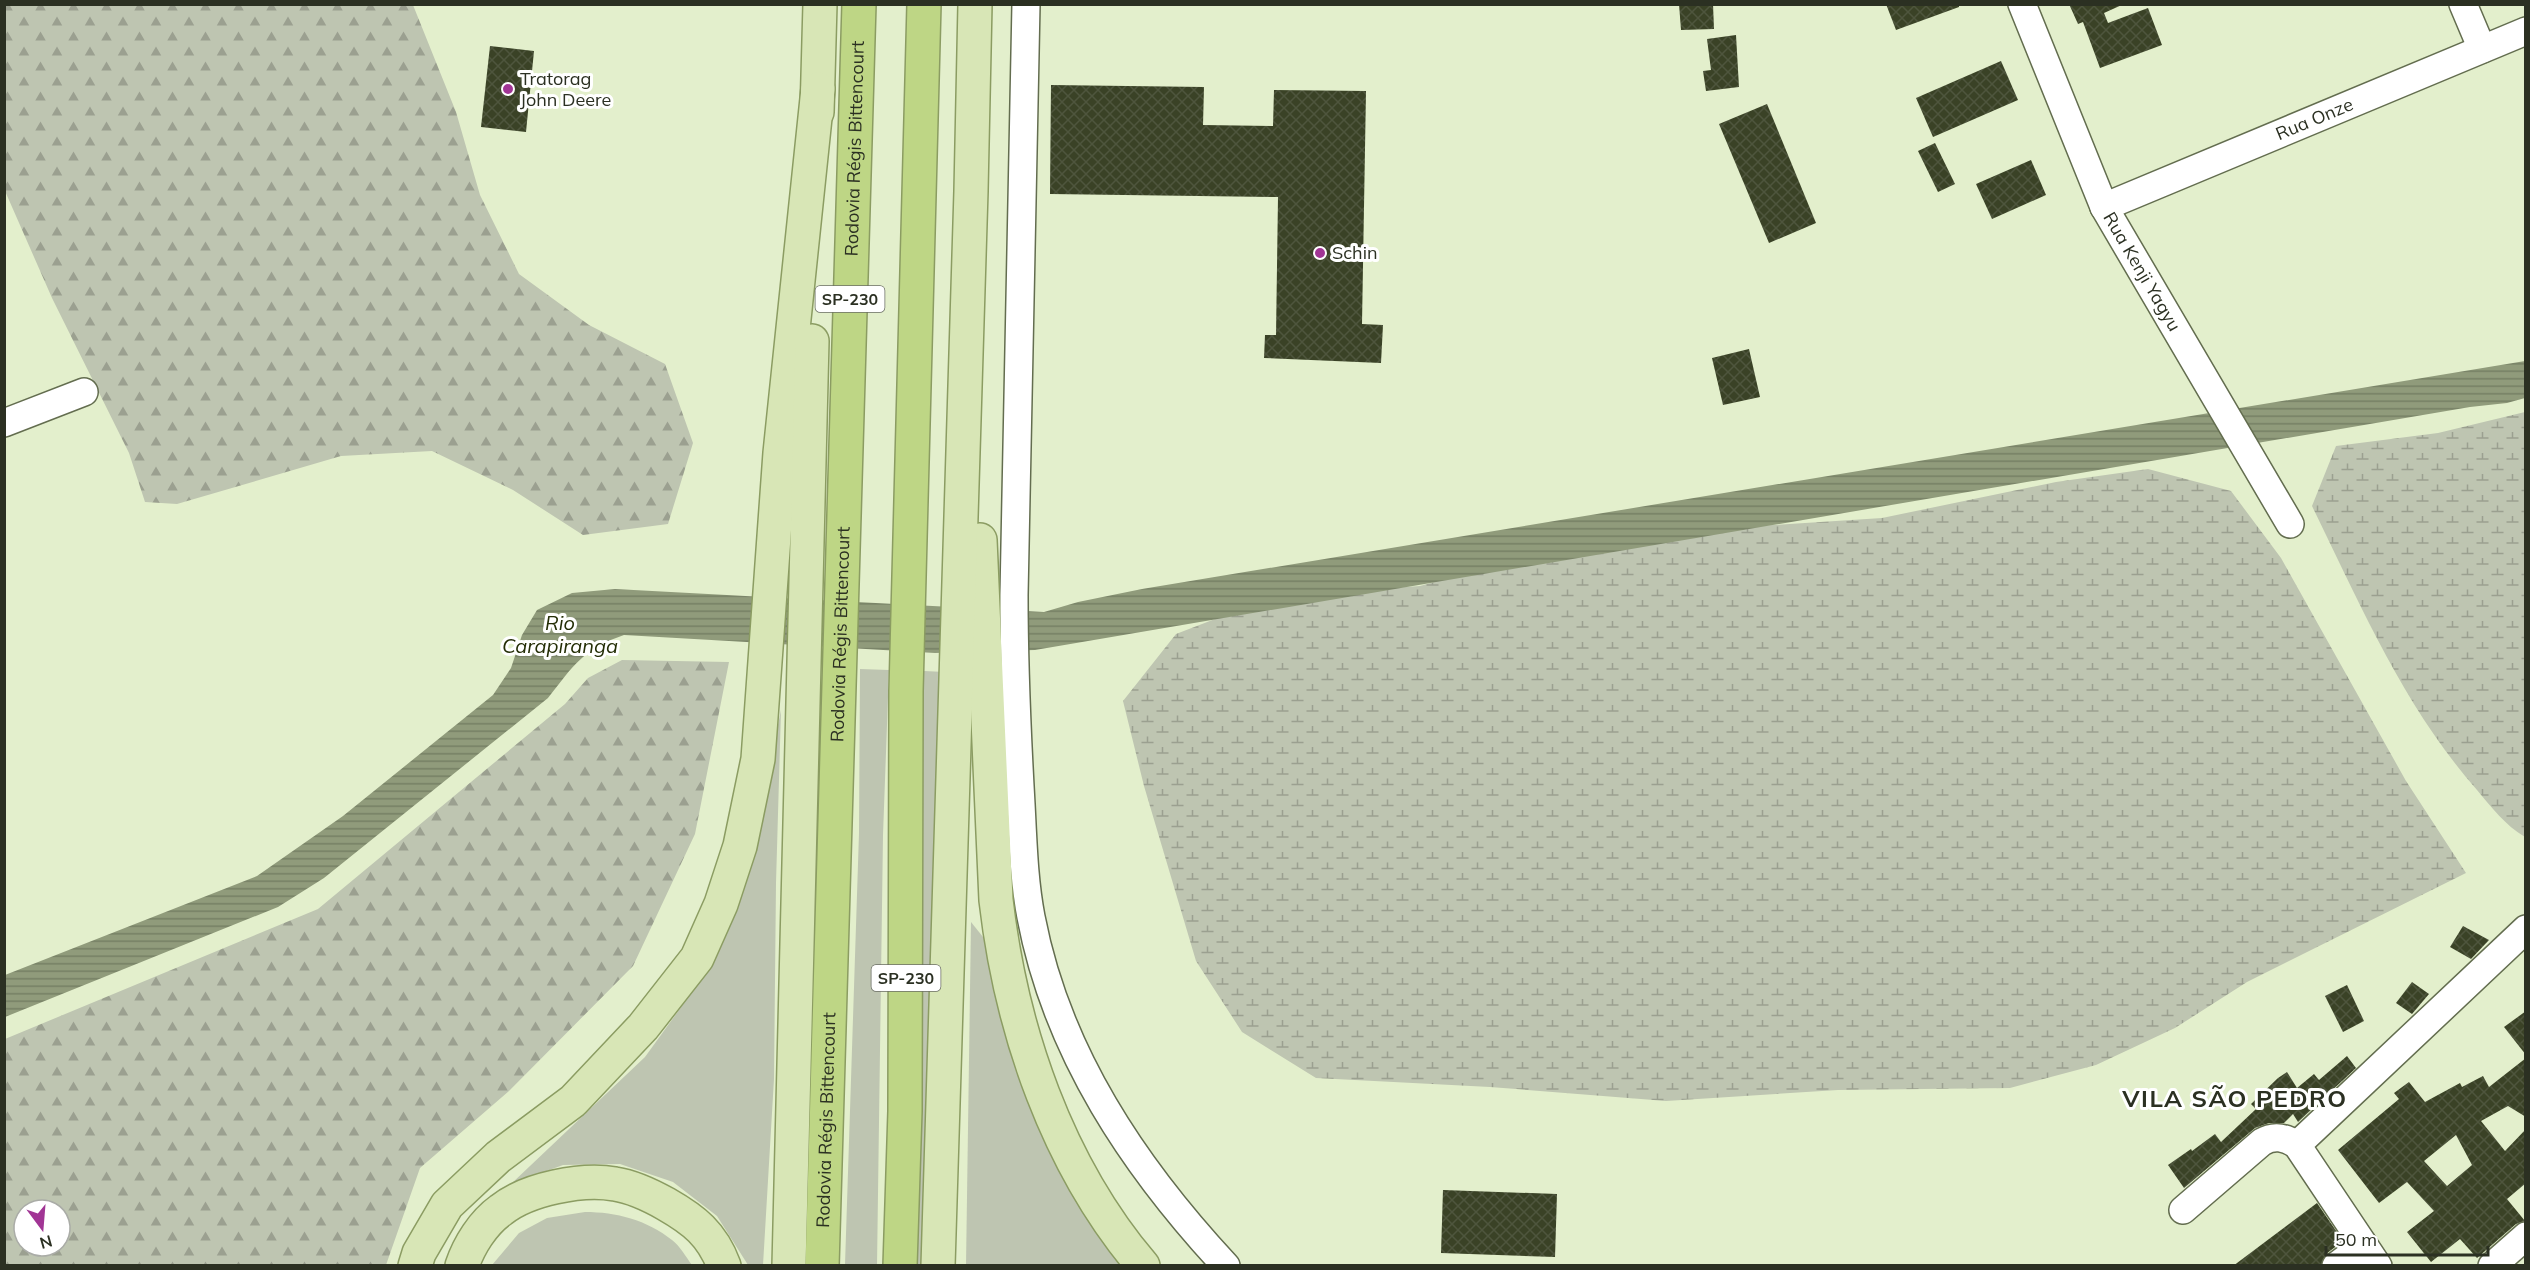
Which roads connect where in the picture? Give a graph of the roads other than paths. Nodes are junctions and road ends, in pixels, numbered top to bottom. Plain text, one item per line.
1 (820, 4) edge
2 (859, 4) edge
3 (924, 4) edge
4 (975, 4) edge
5 (1026, 4) edge
6 (2022, 4) edge
7 (2463, 4) edge
8 (2526, 31) edge
9 (2482, 49) junction
10 (818, 90) junction
11 (2104, 207) junction
12 (84, 392) dead end
13 (4, 423) edge
14 (2290, 524) dead end
15 (985, 598) junction
16 (1001, 691) junction
17 (2526, 929) edge
18 (2296, 1145) junction
19 (2183, 1210) dead end
20 (2526, 1236) edge
21 (2371, 1255) edge
22 (416, 1266) edge
23 (462, 1266) edge
24 (724, 1266) edge
25 (789, 1266) edge
26 (822, 1266) edge
27 (900, 1266) edge
28 (938, 1266) edge
29 (1143, 1266) edge
30 (1226, 1266) edge
31 (2336, 1266) edge
32 (2492, 1266) edge

1 - 10 main road
2 - 26 highway, Rodovia Régis Bittencourt / SP-230
3 - 27 highway, SP-230
4 - 15 main road
5 - 15 street
6 - 11 street, Rua Kenji Yagyu
7 - 9 street
8 - 9 street, Rua Onze
9 - 11 street, Rua Onze
10 - 22 main road
10 - 25 main road
11 - 14 street, Rua Kenji Yagyu
12 - 13 street
15 - 16 main road
15 - 28 main road
16 - 29 main road
16 - 30 street
17 - 18 street
18 - 19 street
18 - 21 street
20 - 32 street
21 - 31 street
23 - 24 main road

